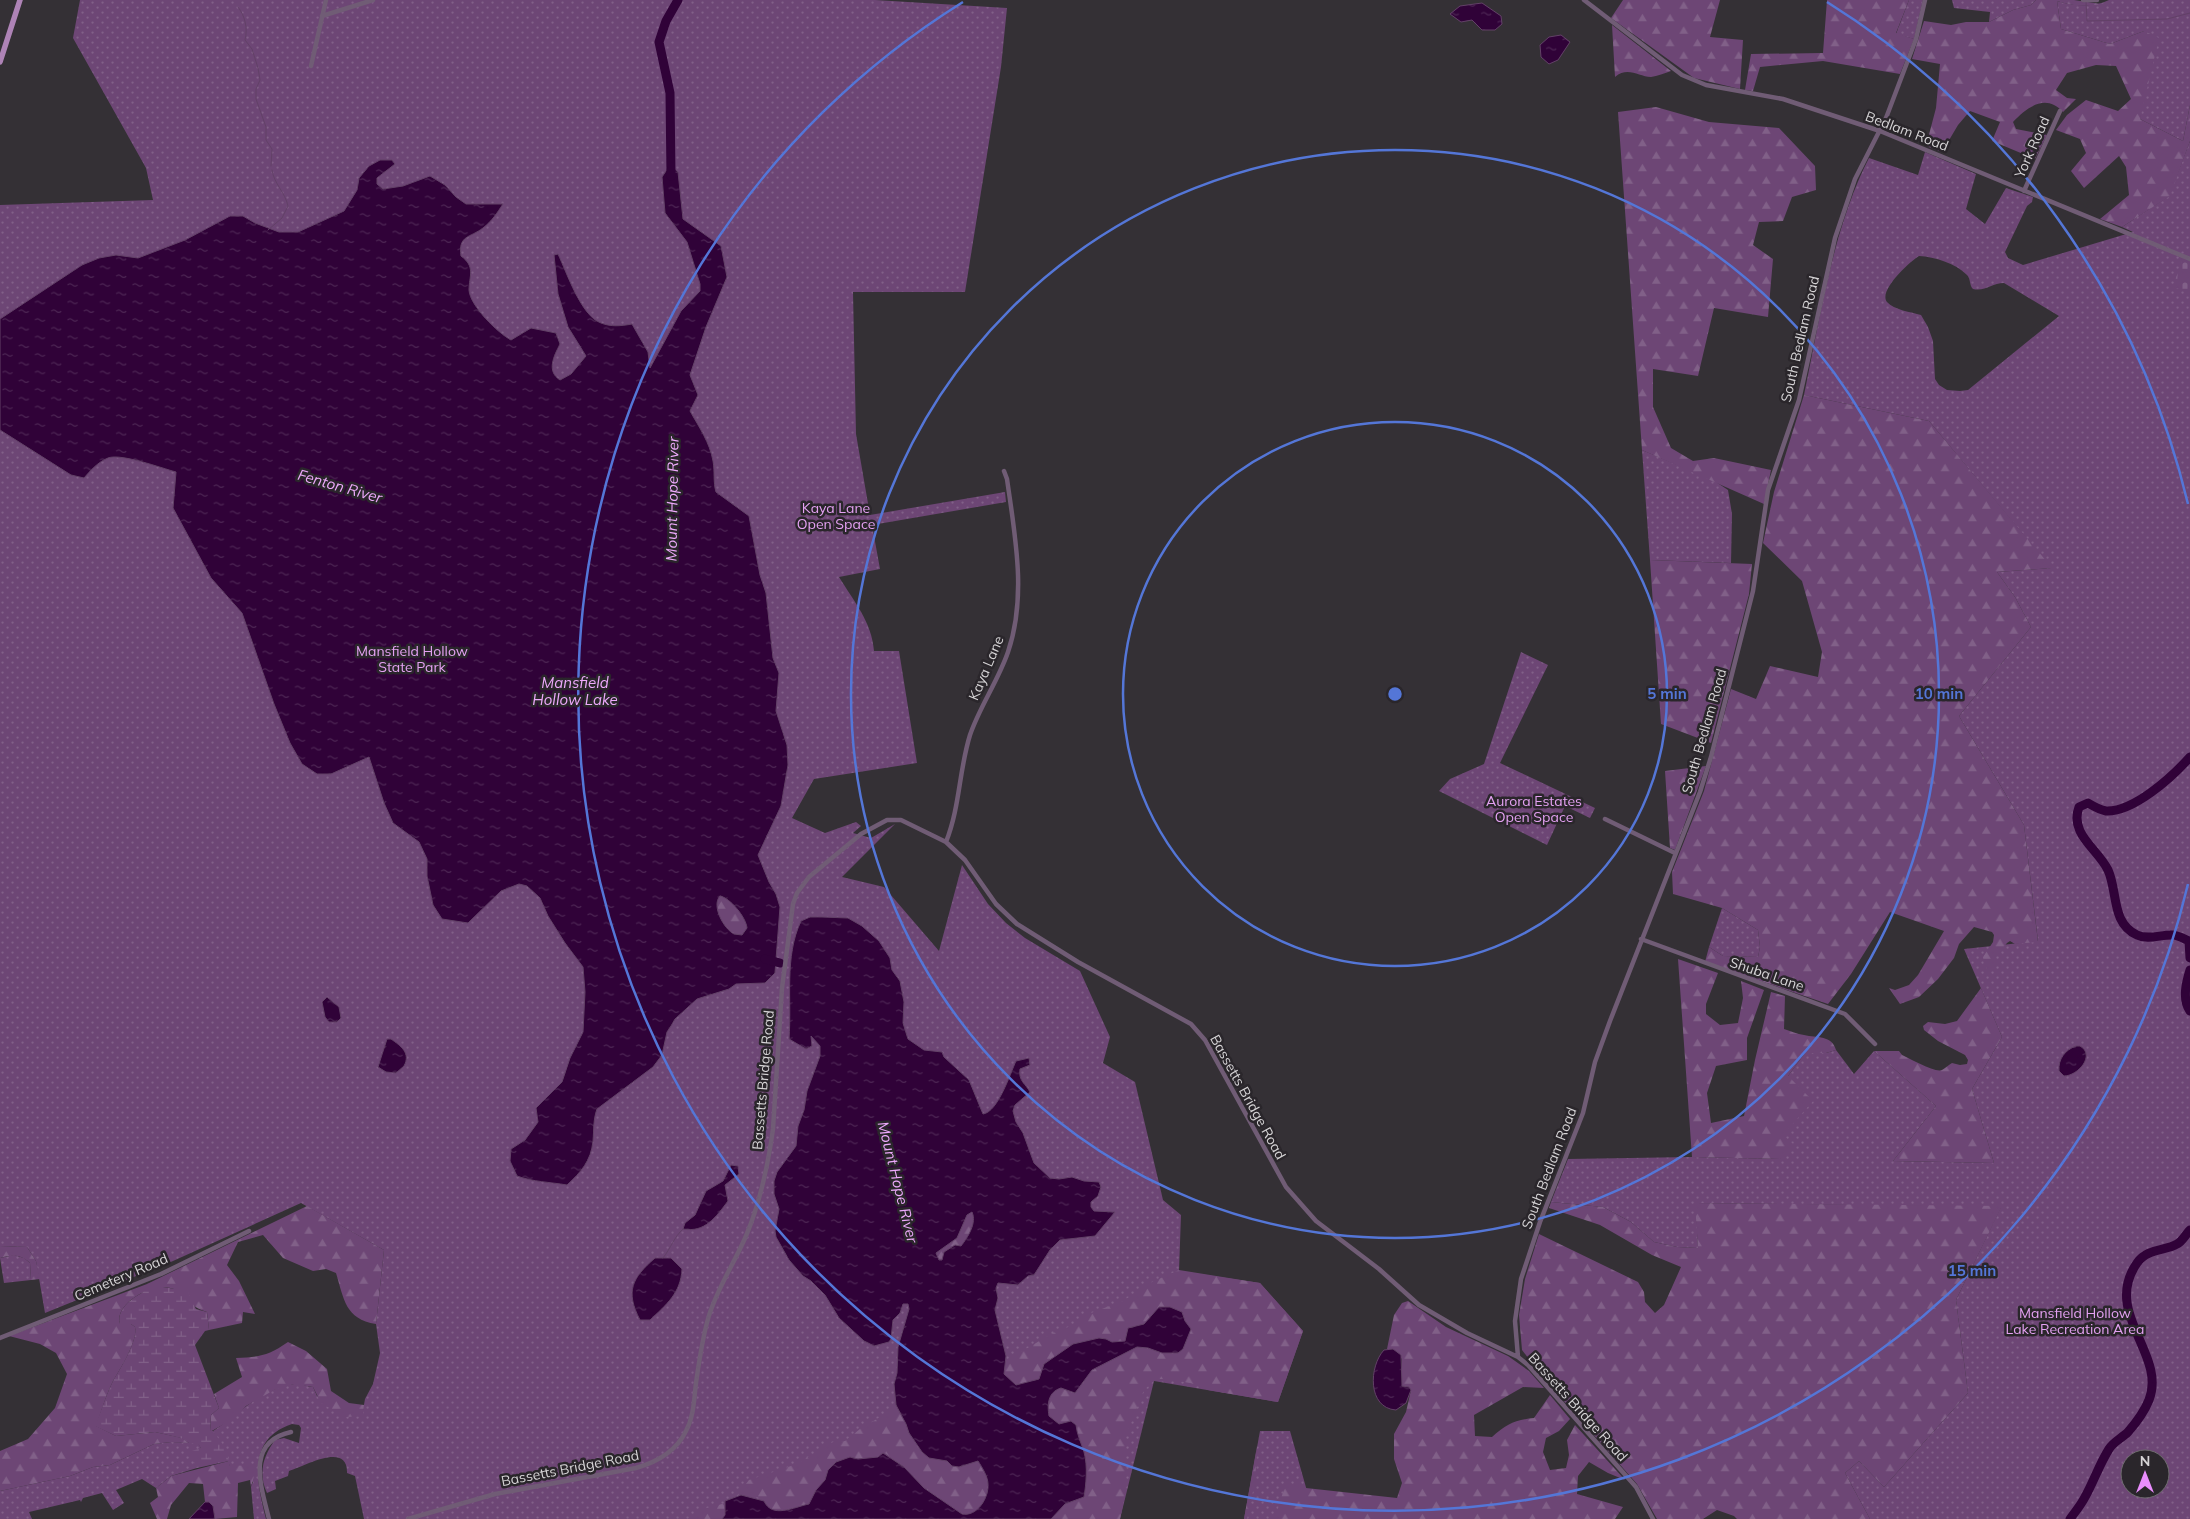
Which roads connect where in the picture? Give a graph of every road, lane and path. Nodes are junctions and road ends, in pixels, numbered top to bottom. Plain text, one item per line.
1 (20, 0) edge
2 (326, 0) edge
3 (373, 0) edge
4 (1584, 0) edge
5 (1925, 0) edge
6 (2083, 0) edge
7 (2097, 0) edge
8 (2089, 1) edge
9 (322, 16) junction
10 (0, 62) edge
11 (311, 66) dead end
12 (2060, 111) dead end
13 (1880, 131) junction
14 (2024, 191) junction
15 (2190, 259) edge
16 (1004, 470) dead end
17 (1605, 819) dead end
18 (946, 842) junction
19 (1675, 853) junction
20 (1641, 939) junction
21 (1876, 1044) dead end
22 (249, 1231) dead end
23 (0, 1338) edge
24 (1518, 1357) junction
25 (291, 1432) dead end
26 (269, 1519) edge
27 (408, 1519) edge
28 (1653, 1519) edge

1 - 10 main road
2 - 9 street
3 - 9 street
4 - 13 street, Bedlam Road
5 - 13 street, South Bedlam Road
6 - 8 street
7 - 8 street
9 - 11 street
12 - 14 street, York Road
13 - 14 street, Bedlam Road
13 - 19 street, South Bedlam Road
14 - 15 street, Bedlam Road
16 - 18 street, Kaya Lane
17 - 19 street
18 - 24 street, Bassetts Bridge Road
18 - 27 street, Bassetts Bridge Road
19 - 20 street, South Bedlam Road
20 - 21 street, Shuba Lane
20 - 24 street, South Bedlam Road
22 - 23 street, Cemetery Road
24 - 28 street, Bassetts Bridge Road
25 - 26 street

